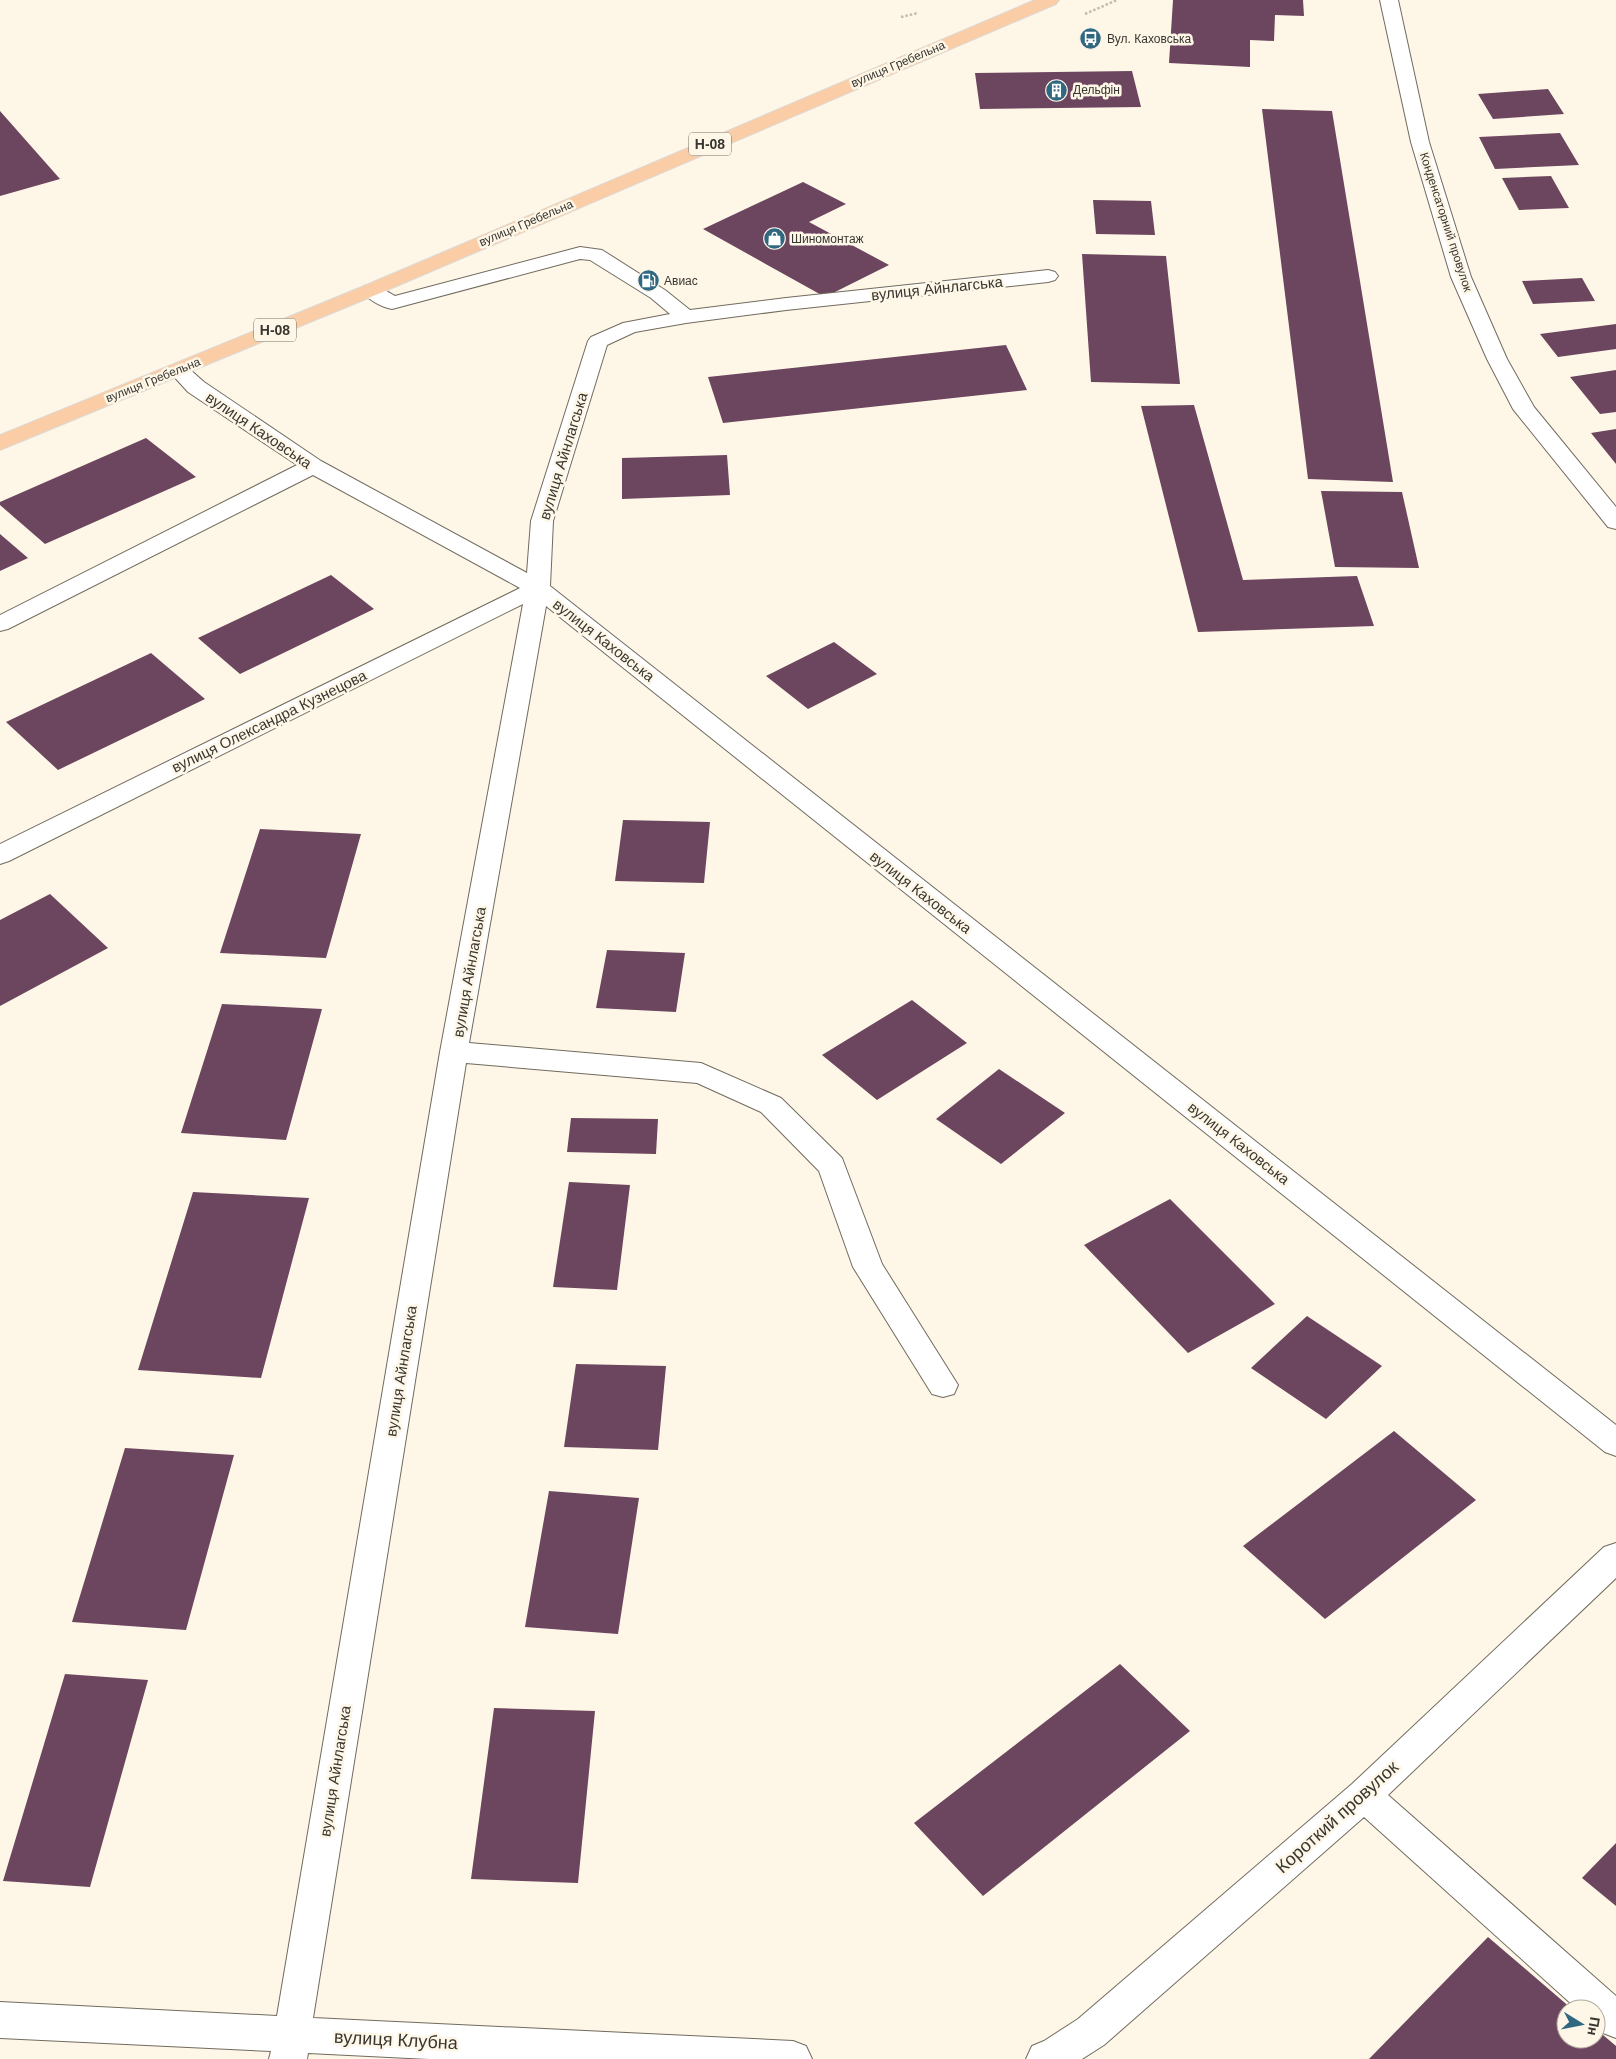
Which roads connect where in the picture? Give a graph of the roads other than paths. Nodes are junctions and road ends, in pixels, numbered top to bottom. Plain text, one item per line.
1 (1050, 0) edge
2 (1389, 0) edge
3 (1048, 276) dead end
4 (371, 290) junction
5 (686, 317) junction
6 (187, 378) junction
7 (0, 443) edge
8 (313, 466) junction
9 (1616, 522) edge
10 (538, 588) junction
11 (0, 624) edge
12 (0, 855) edge
13 (454, 1052) junction
14 (943, 1385) dead end
15 (1616, 1443) edge
16 (1616, 1557) edge
17 (1364, 1795) junction
18 (0, 2020) edge
19 (1616, 2020) edge
20 (289, 2047) edge
21 (793, 2059) edge
22 (1044, 2059) edge

1 - 4 main road, вулиця Гребельна / Н-08
2 - 9 street, Конденсаторний провулок
3 - 5 street, вулиця Айнлагська
4 - 5 street
4 - 6 main road, вулиця Гребельна / Н-08
5 - 10 street, вулиця Айнлагська
6 - 7 main road, вулиця Гребельна / Н-08
6 - 8 street, вулиця Каховська
8 - 10 street, вулиця Каховська
8 - 11 street
10 - 12 street, вулиця Олександра Кузнецова
10 - 13 street, вулиця Айнлагська
10 - 15 street, вулиця Каховська
13 - 14 street
13 - 20 street, вулиця Айнлагська
16 - 17 street, Короткий провулок
17 - 19 street
17 - 22 street, Короткий провулок
18 - 20 street, вулиця Клубна
20 - 21 street, вулиця Клубна

